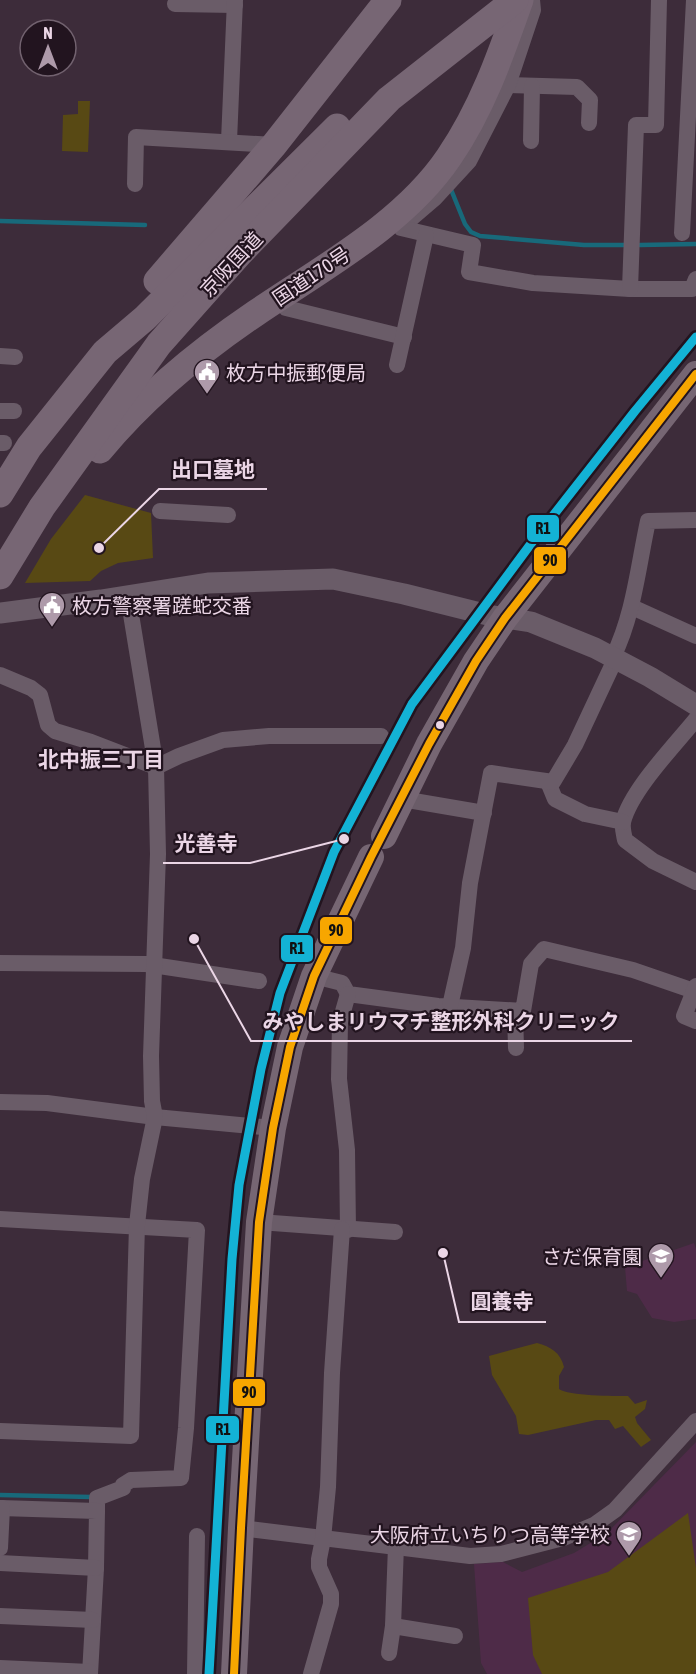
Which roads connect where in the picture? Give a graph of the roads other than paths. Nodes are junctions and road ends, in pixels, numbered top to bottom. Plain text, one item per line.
1 (388, 0) edge
2 (486, 0) edge
3 (515, 0) edge
4 (520, 0) edge
5 (532, 0) edge
6 (659, 0) edge
7 (694, 0) edge
8 (235, 2) edge
9 (175, 4) dead end
10 (508, 85) junction
11 (532, 86) junction
12 (589, 123) dead end
13 (692, 126) edge
14 (229, 141) junction
15 (531, 141) dead end
16 (274, 145) junction
17 (135, 184) dead end
18 (401, 228) junction
19 (682, 233) dead end
20 (426, 235) junction
21 (696, 279) edge
22 (630, 289) junction
23 (286, 308) junction
24 (250, 332) dead end
25 (404, 337) junction
26 (105, 352) junction
27 (397, 365) dead end
28 (696, 374) edge
29 (0, 494) edge
30 (42, 507) junction
31 (160, 511) dead end
32 (228, 515) dead end
33 (696, 520) edge
34 (0, 576) edge
35 (128, 596) junction
36 (632, 607) junction
37 (0, 613) edge
38 (505, 618) junction
39 (696, 636) edge
40 (613, 662) junction
41 (0, 675) edge
42 (696, 705) edge
43 (696, 719) edge
44 (381, 735) dead end
45 (156, 767) junction
46 (548, 782) junction
47 (402, 799) junction
48 (484, 813) junction
49 (623, 822) junction
50 (696, 882) edge
51 (0, 963) edge
52 (155, 966) junction
53 (314, 976) junction
54 (259, 981) dead end
55 (695, 989) edge
56 (348, 994) junction
57 (450, 1006) junction
58 (515, 1011) junction
59 (696, 1021) edge
60 (516, 1048) dead end
61 (0, 1102) edge
62 (154, 1117) junction
63 (273, 1128) junction
64 (0, 1219) edge
65 (259, 1222) junction
66 (137, 1226) junction
67 (345, 1230) junction
68 (394, 1232) dead end
69 (696, 1421) edge
70 (0, 1431) edge
71 (1, 1508) edge
72 (97, 1510) junction
73 (241, 1528) junction
74 (196, 1536) dead end
75 (323, 1539) junction
76 (396, 1546) junction
77 (0, 1548) edge
78 (0, 1563) edge
79 (96, 1568) junction
80 (0, 1616) edge
81 (93, 1620) junction
82 (393, 1626) junction
83 (455, 1636) dead end
84 (389, 1653) dead end
85 (0, 1668) edge
86 (90, 1673) edge
87 (195, 1674) edge
88 (234, 1674) edge
89 (311, 1674) edge

1 - 16 highway
2 - 26 highway, 京阪国道
3 - 30 highway, 京阪国道
4 - 30 highway, 国道170号
5 - 10 street
6 - 22 street
7 - 13 street
8 - 9 street
8 - 14 street
10 - 11 street
10 - 18 street
11 - 12 street
11 - 15 street
13 - 19 street
14 - 16 street
14 - 17 street
16 - 26 highway
18 - 20 street
18 - 23 street
20 - 22 street
20 - 25 street
21 - 22 street
23 - 24 street
23 - 25 street
25 - 27 street
26 - 29 highway, 京阪国道
28 - 38 main road
30 - 34 highway, 京阪国道
31 - 32 street
33 - 36 street
35 - 37 street
35 - 38 street
35 - 45 street
36 - 39 street
36 - 40 street
38 - 40 street
38 - 47 main road
40 - 42 street
40 - 46 street
41 - 45 street
43 - 49 street
44 - 45 street
45 - 52 street
46 - 48 street
46 - 49 street
47 - 48 street
47 - 53 main road
48 - 57 street
49 - 50 street
51 - 52 street
52 - 54 street
52 - 62 street
53 - 56 street
53 - 63 main road
55 - 58 street
55 - 59 street
56 - 57 street
56 - 67 street
57 - 58 street
58 - 60 street
61 - 62 street
62 - 63 street
62 - 66 street
63 - 65 main road
64 - 66 street
65 - 67 street
65 - 73 main road
66 - 70 street
66 - 72 street
67 - 68 street
67 - 75 street
69 - 76 street
71 - 72 street
71 - 77 street
72 - 79 street
73 - 75 street
73 - 88 main road
74 - 87 street
75 - 76 street
75 - 89 street
76 - 82 street
78 - 79 street
79 - 81 street
80 - 81 street
81 - 86 street
82 - 83 street
82 - 84 street
85 - 86 street

